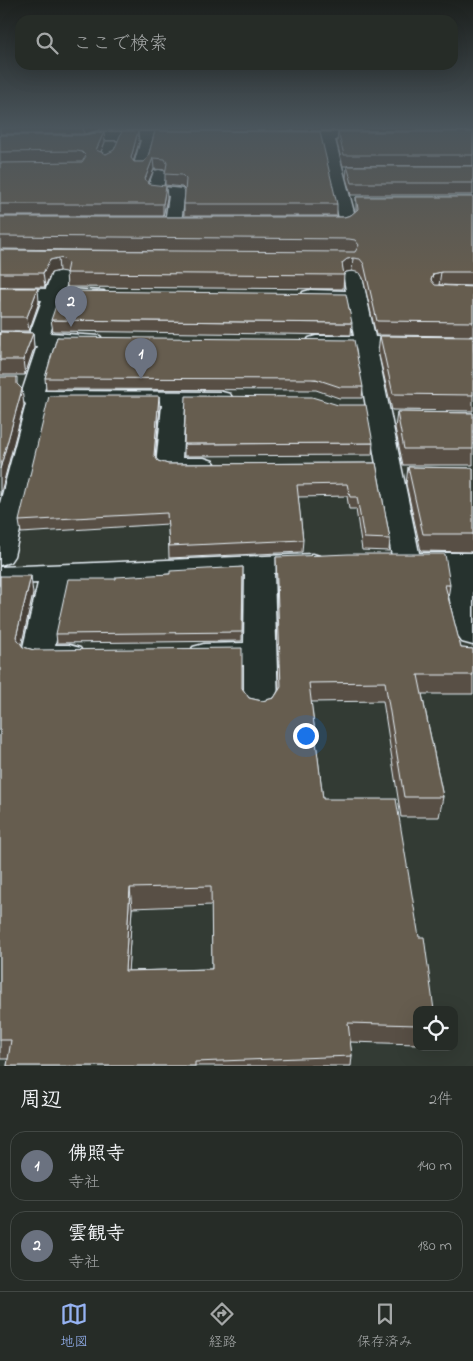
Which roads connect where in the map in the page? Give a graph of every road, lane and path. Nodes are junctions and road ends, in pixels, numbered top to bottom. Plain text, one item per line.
1 (158, 177) edge
2 (337, 177) edge
3 (344, 202) junction
4 (364, 202) edge
5 (366, 220) edge
6 (346, 221) junction
7 (69, 222) edge
8 (154, 222) edge
9 (294, 222) edge
10 (57, 256) junction
11 (85, 256) edge
12 (329, 258) edge
13 (348, 259) junction
14 (0, 294) edge
15 (54, 294) junction
16 (119, 295) edge
17 (289, 296) edge
18 (356, 297) junction
19 (0, 339) edge
20 (43, 339) junction
21 (108, 340) edge
22 (298, 342) edge
23 (365, 343) junction
24 (473, 344) edge
25 (31, 388) junction
26 (174, 398) junction
27 (239, 399) edge
28 (353, 407) edge
29 (385, 415) junction
30 (229, 466) edge
31 (382, 467) junction
32 (418, 474) edge
33 (8, 491) edge
34 (0, 556) edge
35 (338, 562) edge
36 (377, 562) edge
37 (407, 562) junction
38 (465, 562) edge
39 (259, 565) junction
40 (55, 574) junction
41 (0, 576) edge
42 (473, 635) edge
43 (260, 654) junction
44 (173, 655) edge
45 (95, 656) edge
46 (260, 706) edge

1 - 8 street
2 - 3 street
3 - 4 street
3 - 6 street
5 - 6 street
6 - 9 street
6 - 13 street
7 - 10 street
10 - 11 street
10 - 15 street
12 - 13 street
13 - 18 street
14 - 15 street
15 - 16 street
15 - 20 street
17 - 18 street
18 - 23 street
19 - 20 street
20 - 21 street
20 - 25 street
22 - 23 street
23 - 24 street
23 - 29 street
25 - 26 street
25 - 33 street
26 - 27 street
26 - 30 street
28 - 29 street
29 - 31 street
31 - 32 street
31 - 37 street
33 - 34 street
35 - 39 street
36 - 37 street
37 - 38 street
38 - 42 street
39 - 40 street
39 - 43 street
40 - 41 street
40 - 45 street
43 - 44 street
43 - 46 street

